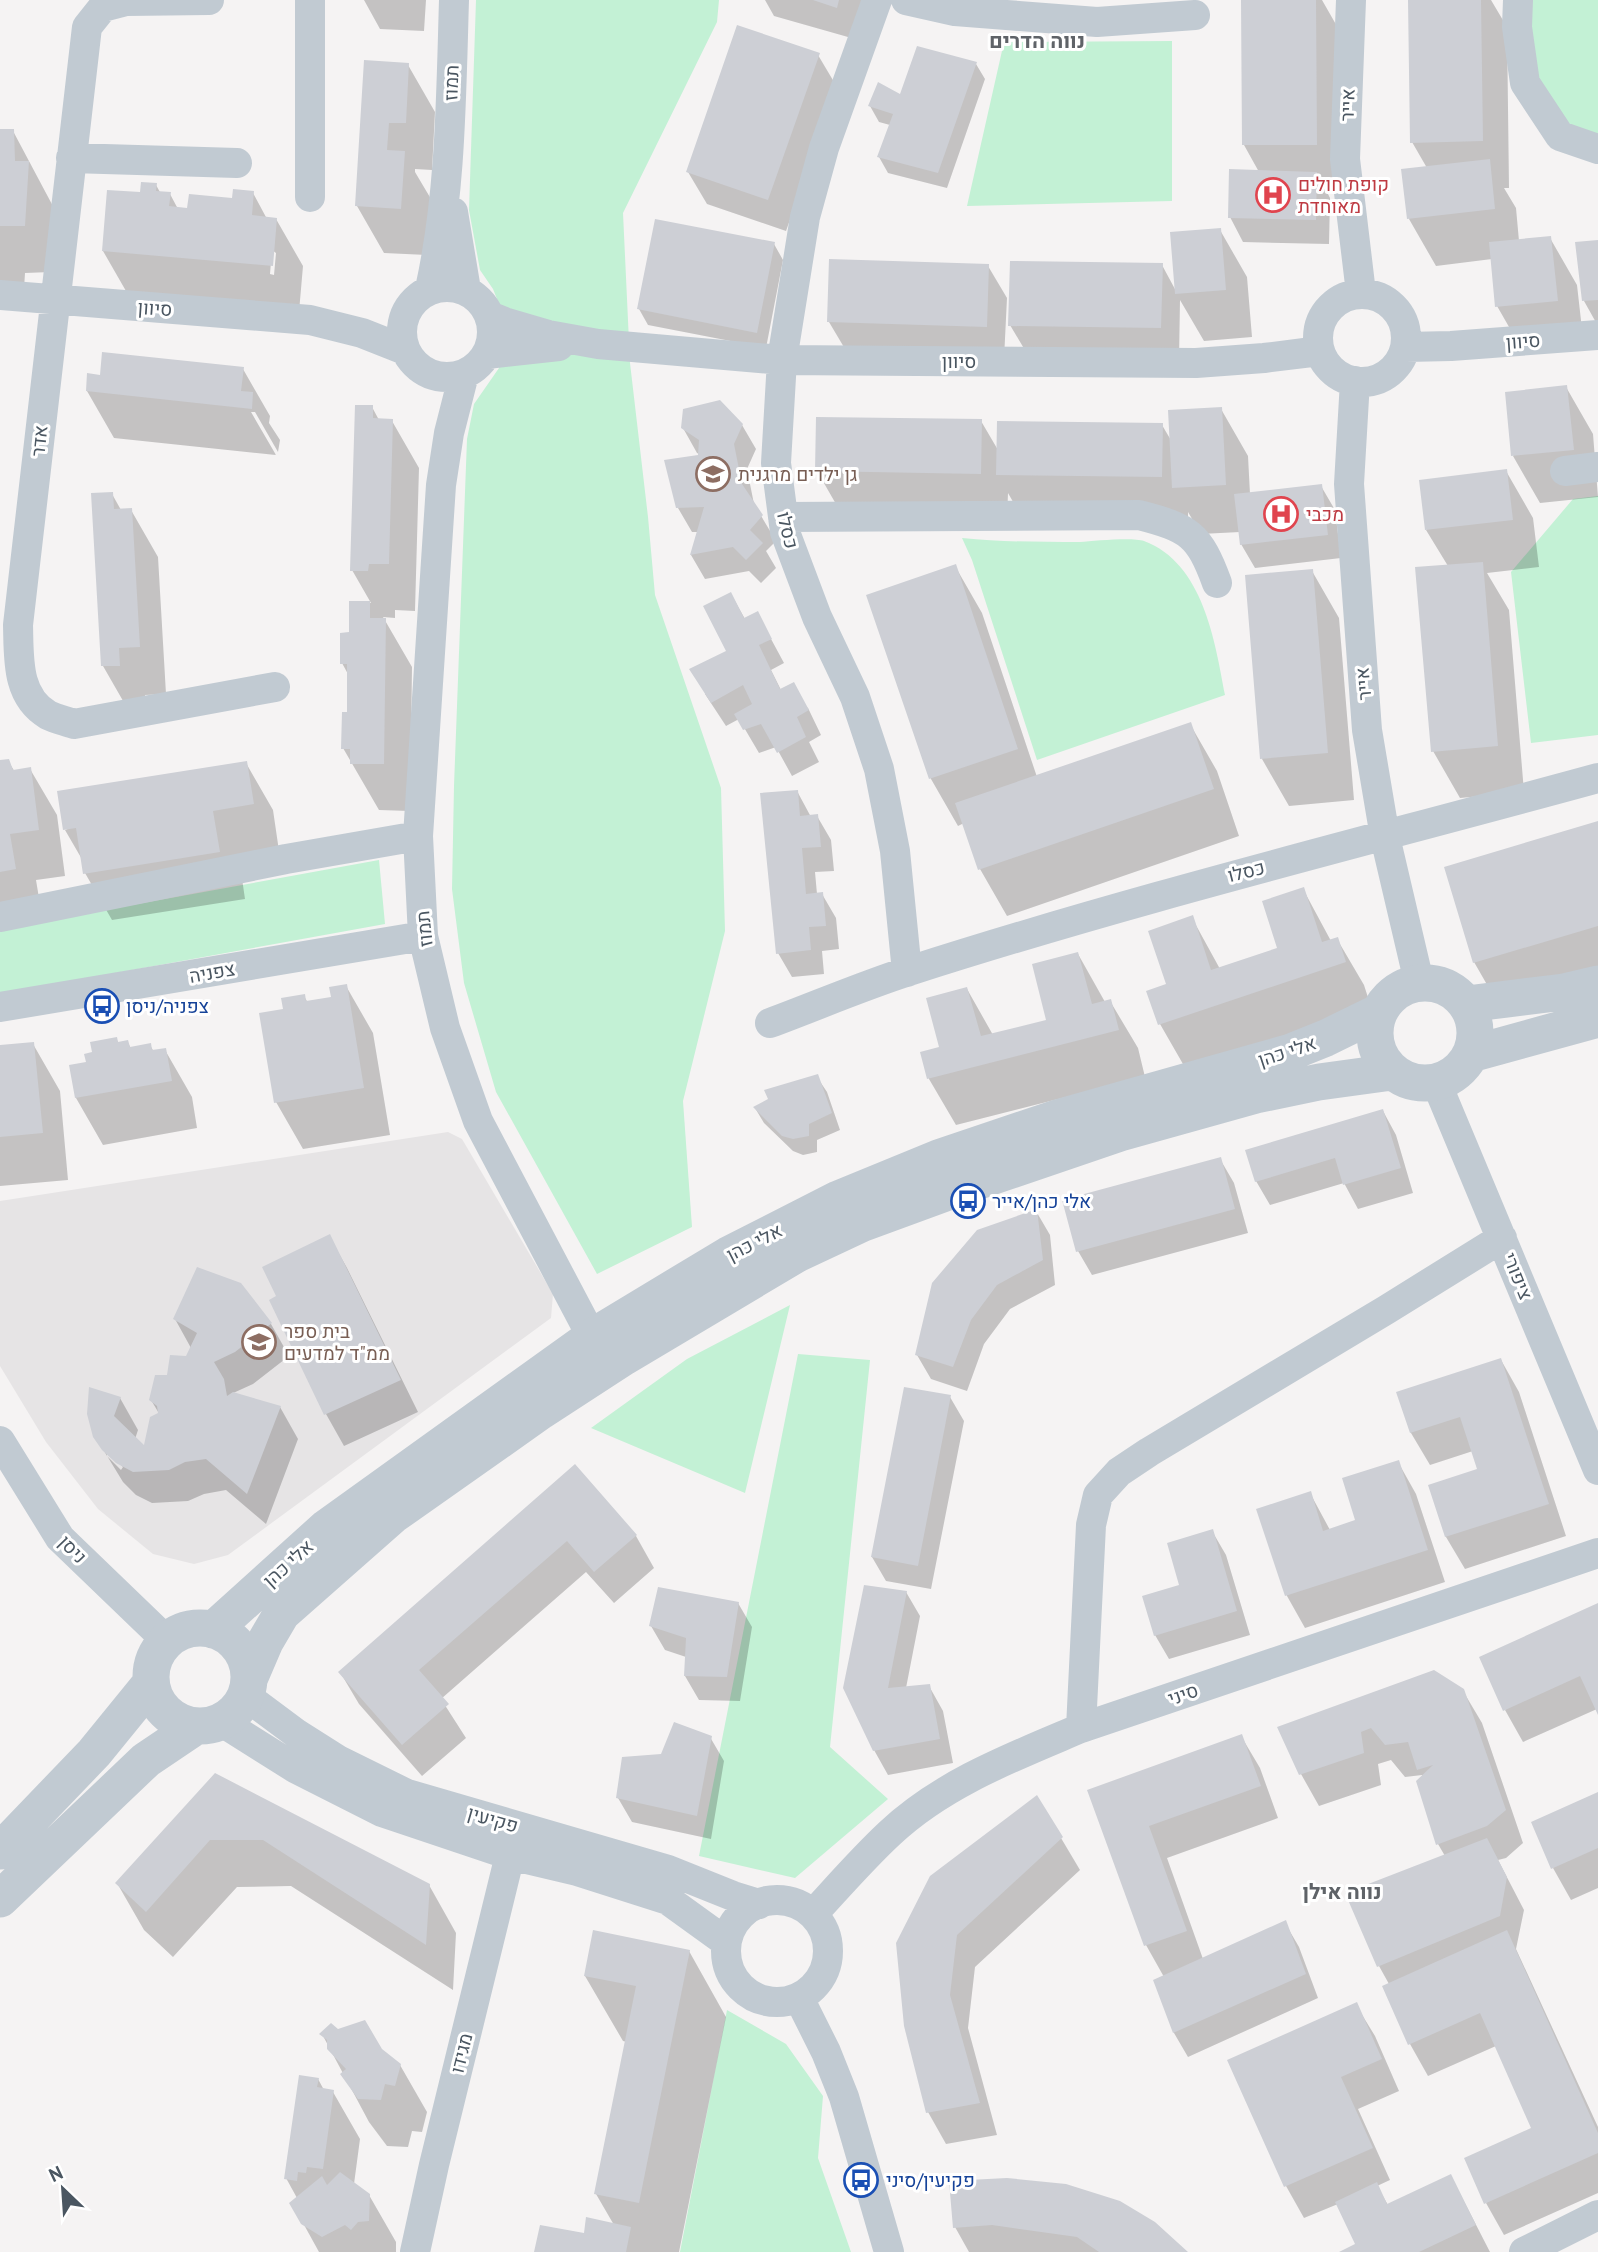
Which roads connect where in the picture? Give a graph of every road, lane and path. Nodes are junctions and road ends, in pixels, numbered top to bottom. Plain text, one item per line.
1 (177, 0) edge
2 (209, 0) edge
3 (310, 0) edge
4 (454, 0) edge
5 (877, 0) edge
6 (906, 0) edge
7 (1351, 0) edge
8 (1518, 14) edge
9 (1195, 15) dead end
10 (1598, 149) edge
11 (71, 158) junction
12 (237, 163) dead end
13 (448, 167) junction
14 (310, 197) dead end
15 (466, 290) junction
16 (1361, 293) junction
17 (0, 295) edge
18 (419, 299) junction
19 (55, 300) junction
20 (490, 316) junction
21 (310, 320) junction
22 (1598, 335) edge
23 (598, 344) junction
24 (1406, 347) junction
25 (405, 350) junction
26 (1320, 351) junction
27 (487, 354) junction
28 (782, 360) junction
29 (426, 372) junction
30 (464, 374) junction
31 (1355, 381) junction
32 (1598, 467) edge
33 (1565, 471) dead end
34 (441, 485) junction
35 (783, 517) junction
36 (1217, 583) dead end
37 (275, 687) dead end
38 (1598, 778) edge
39 (418, 836) junction
40 (1385, 836) junction
41 (0, 918) edge
42 (424, 936) junction
43 (907, 972) junction
44 (1419, 982) junction
45 (1598, 984) edge
46 (1467, 1004) junction
47 (0, 1007) edge
48 (1378, 1012) junction
49 (1598, 1020) edge
50 (770, 1023) dead end
51 (1471, 1054) junction
52 (1392, 1072) junction
53 (1436, 1082) junction
54 (1502, 1238) junction
55 (592, 1337) junction
56 (0, 1441) edge
57 (1598, 1470) edge
58 (1598, 1553) edge
59 (213, 1630) junction
60 (167, 1640) junction
61 (151, 1683) junction
62 (228, 1705) junction
63 (1081, 1728) junction
64 (0, 1851) edge
65 (510, 1855) junction
66 (0, 1899) edge
67 (759, 1904) junction
68 (813, 1914) junction
69 (726, 1945) junction
70 (799, 1998) junction
71 (1598, 2215) edge
72 (415, 2252) edge
73 (889, 2252) edge
74 (1524, 2252) edge

1 - 2 street, אדר
1 - 11 street, אדר
3 - 14 street
4 - 13 street, תמוז
5 - 28 street, כסלו
6 - 9 street
7 - 16 street, אייר
8 - 10 street
11 - 12 street
11 - 19 street, אדר
13 - 15 street, תמוז
13 - 18 street, תמוז
15 - 18 street
15 - 20 street
16 - 24 street
16 - 26 street
17 - 19 street, סיוון
18 - 21 street, סיוון
18 - 25 street
19 - 21 street, סיוון
19 - 37 street, אדר
20 - 23 street, סיוון
20 - 27 street
21 - 25 street, סיוון
22 - 24 street, סיוון
23 - 27 street, סיוון
23 - 28 street, סיוון
24 - 31 street
25 - 29 street
26 - 28 street, סיוון
26 - 31 street
27 - 30 street
28 - 35 street, כסלו
29 - 30 street
29 - 34 street, תמוז
30 - 34 street, תמוז
31 - 40 street, אייר
32 - 33 street
34 - 39 street, תמוז
35 - 36 street
35 - 43 street, כסלו
38 - 40 street, כסלו
39 - 41 street
39 - 42 street, תמוז
40 - 43 street, כסלו
40 - 44 street, אייר
42 - 47 street, צפניה
42 - 55 street, תמוז
43 - 50 street, כסלו
44 - 46 street
44 - 48 street
45 - 46 street
46 - 51 street
48 - 52 street
48 - 55 street, אלי כהן
49 - 51 street
51 - 53 street
52 - 53 street
52 - 62 street, אלי כהן
53 - 54 street, ציפורי
54 - 57 street, ציפורי
54 - 63 street
55 - 59 street, אלי כהן
56 - 60 street, ניסן
58 - 63 street, סיני
59 - 60 street
59 - 62 street
60 - 61 street
61 - 62 street
61 - 64 street
62 - 65 street, פקיעין
62 - 66 street
62 - 67 street, פקיעין
63 - 68 street, סיני
65 - 69 street, פקיעין
65 - 72 street, מגידו
67 - 68 street
67 - 69 street
68 - 70 street
69 - 70 street
70 - 73 street
71 - 74 street

